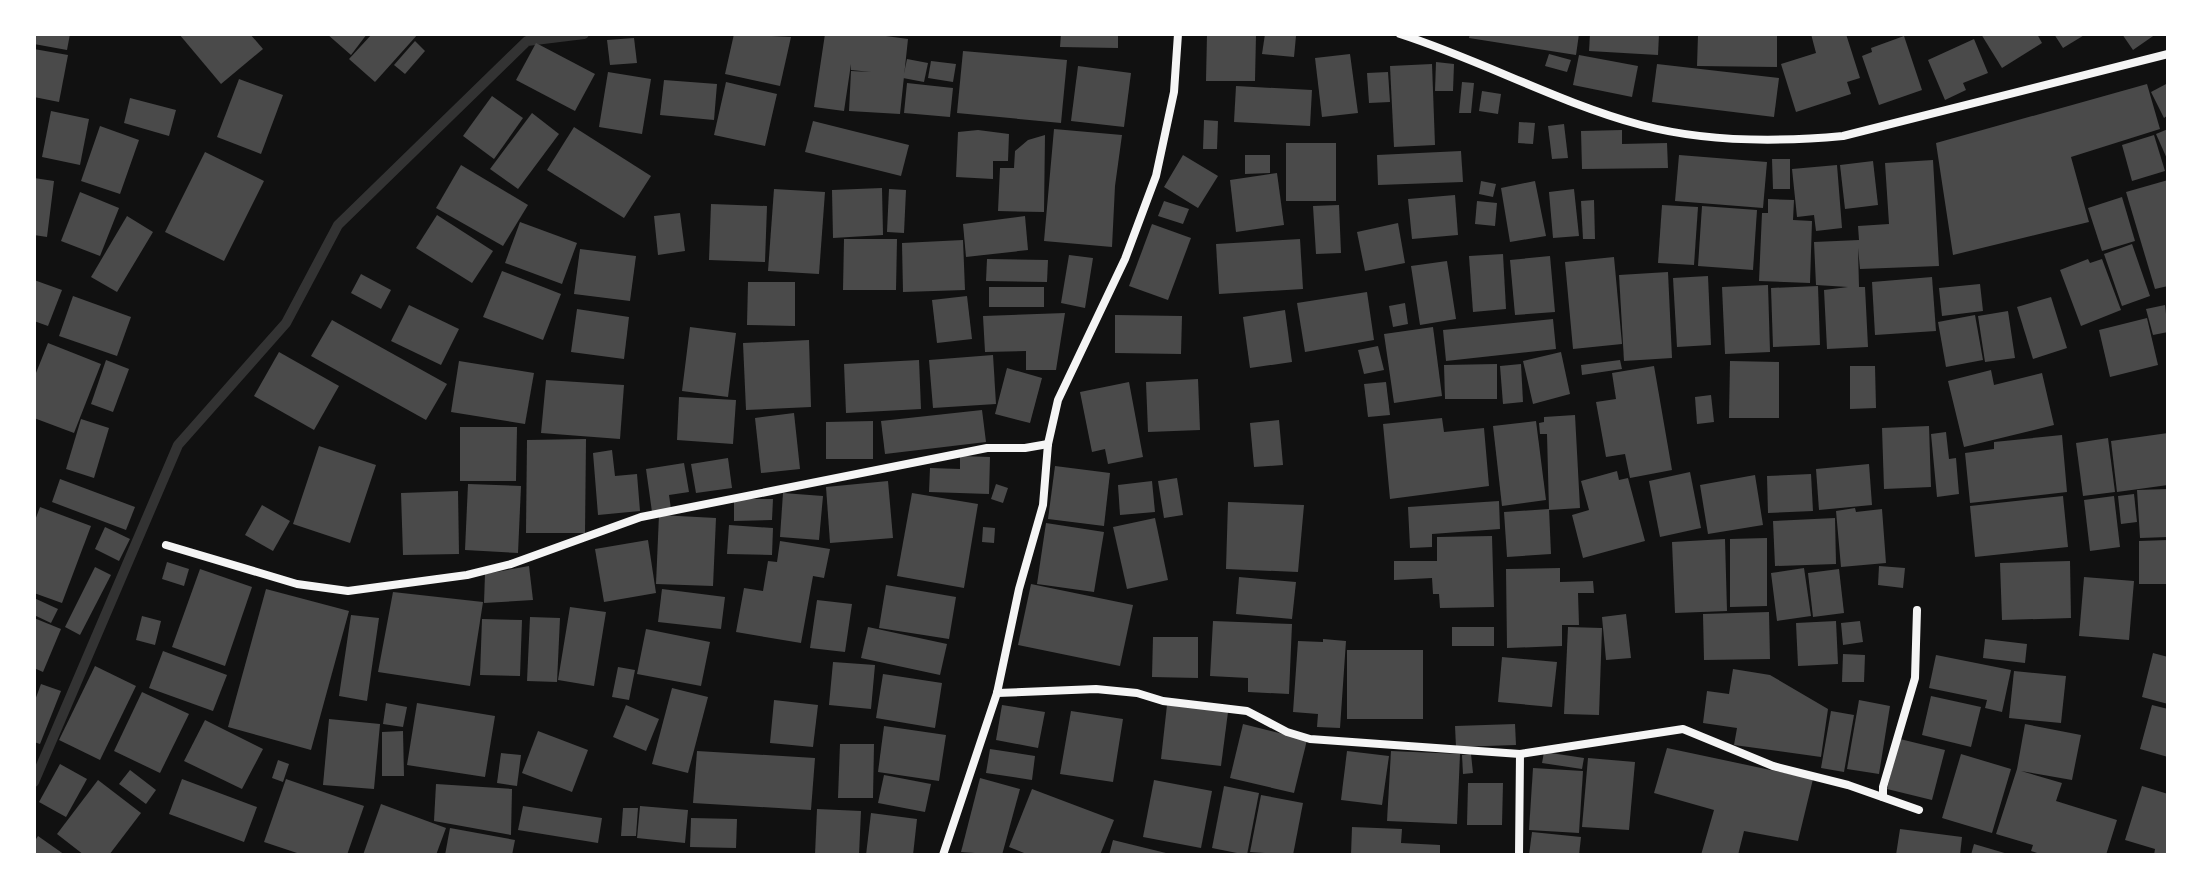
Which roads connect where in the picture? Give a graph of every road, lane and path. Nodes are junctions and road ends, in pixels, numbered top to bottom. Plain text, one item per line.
1 (1178, 34) edge
2 (1400, 34) edge
3 (2168, 54) edge
4 (1048, 444) junction
5 (166, 545) dead end
6 (1917, 610) dead end
7 (997, 693) junction
8 (1520, 754) junction
9 (1883, 797) junction
10 (1919, 810) dead end
11 (943, 855) edge
12 (1519, 855) edge

1 - 4 street
2 - 3 street
4 - 5 street
4 - 7 street
6 - 9 street
7 - 8 street
7 - 11 street
8 - 9 street
8 - 12 street
9 - 10 street

